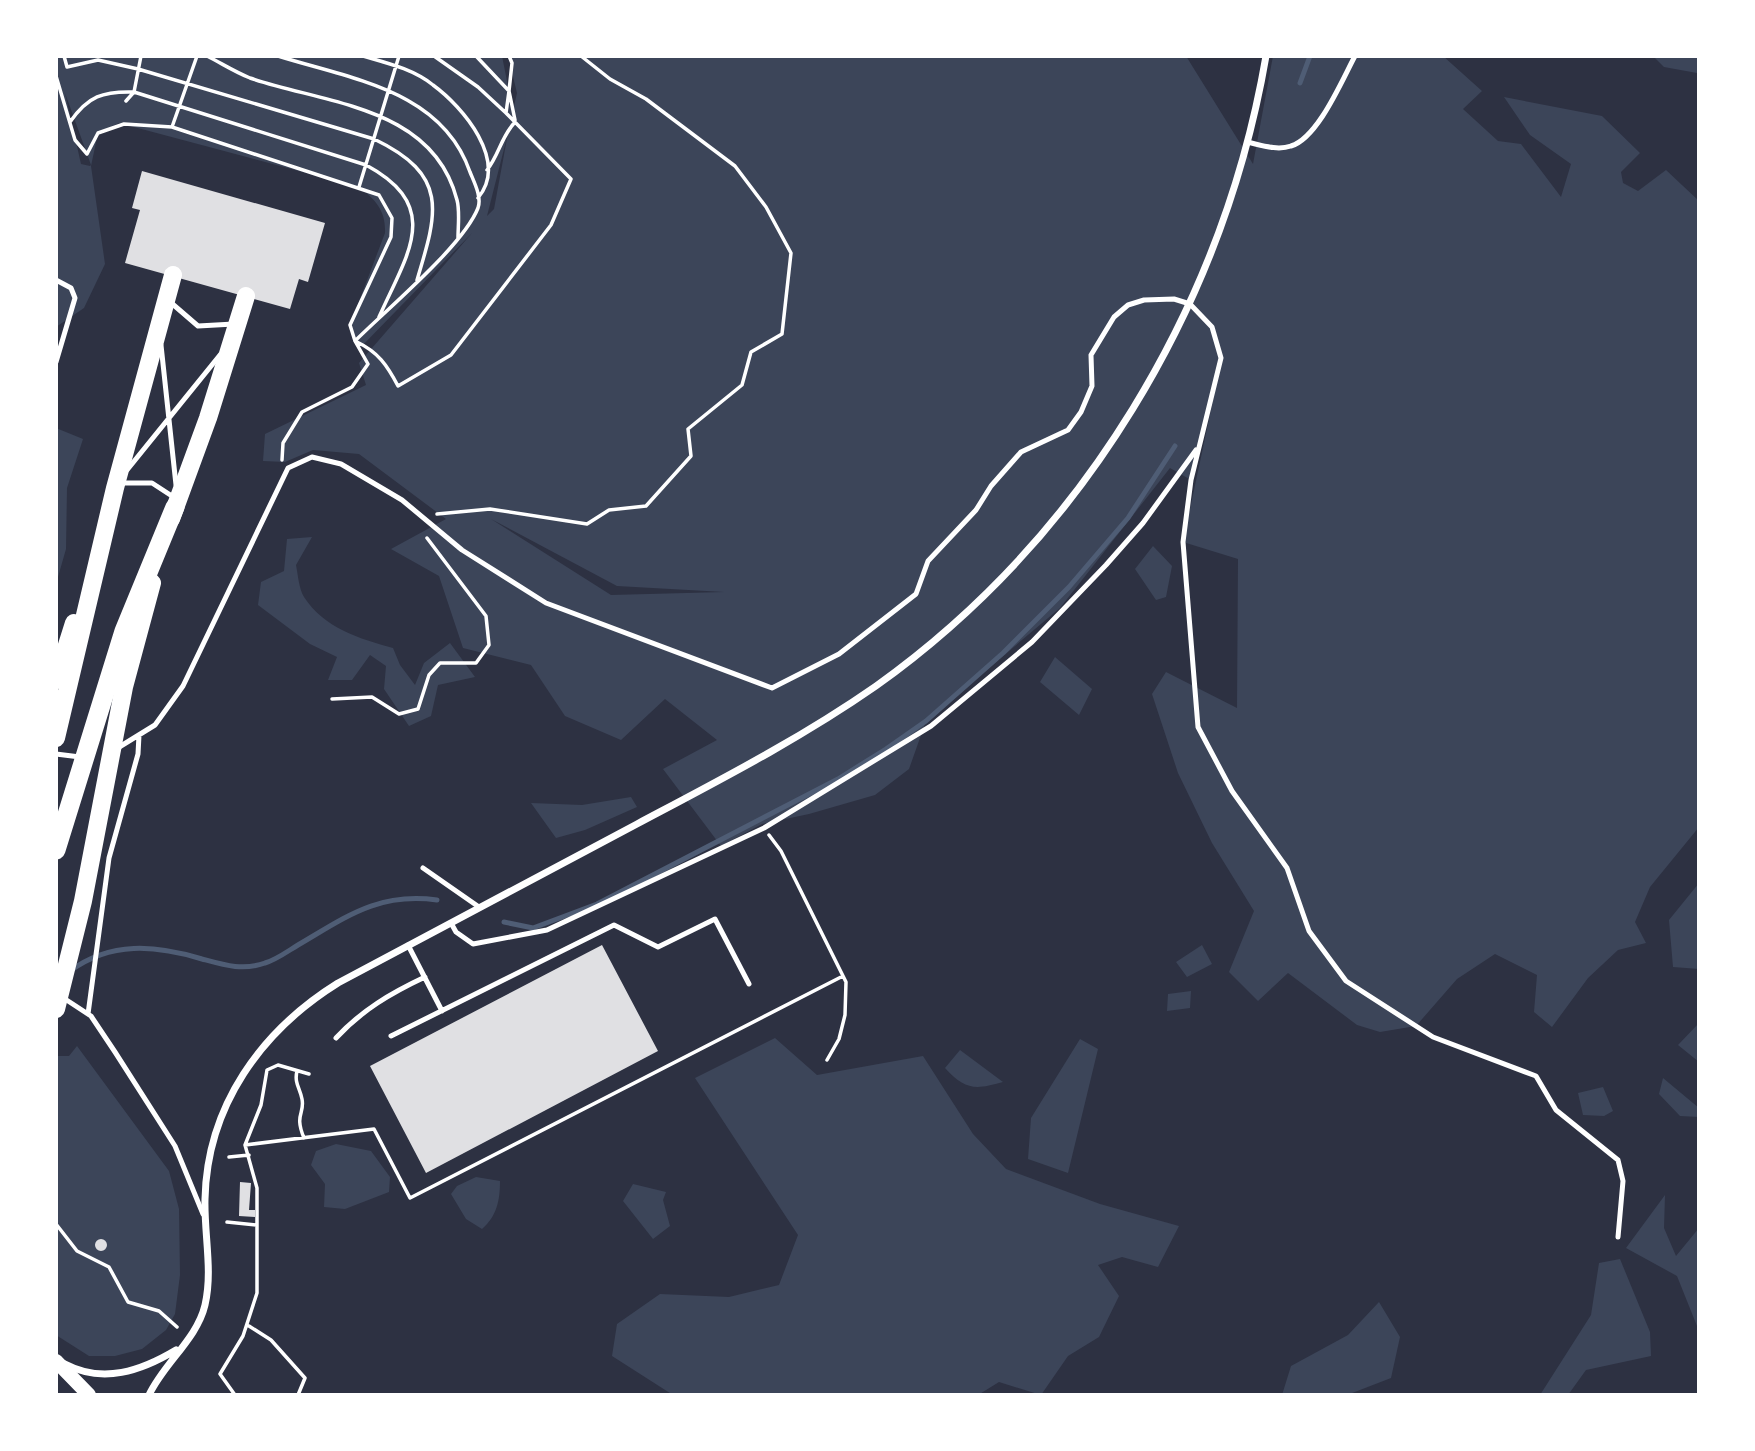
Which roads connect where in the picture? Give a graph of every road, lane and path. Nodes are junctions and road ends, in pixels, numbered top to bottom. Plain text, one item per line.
1 (64, 56) edge
2 (141, 56) edge
3 (197, 56) edge
4 (207, 56) edge
5 (278, 56) edge
6 (363, 56) edge
7 (399, 56) edge
8 (434, 56) edge
9 (477, 56) edge
10 (510, 56) edge
11 (581, 56) edge
12 (1266, 56) edge
13 (1355, 56) edge
14 (396, 65) junction
15 (138, 69) junction
16 (56, 76) edge
17 (189, 83) junction
18 (389, 91) junction
19 (509, 91) junction
20 (134, 92) junction
21 (125, 101) dead end
22 (177, 108) junction
23 (506, 113) junction
24 (381, 115) junction
25 (70, 122) junction
26 (515, 122) junction
27 (173, 127) junction
28 (374, 139) junction
29 (1247, 142) junction
30 (366, 165) junction
31 (486, 171) junction
32 (359, 187) junction
33 (478, 198) junction
34 (458, 239) junction
35 (173, 275) dead end
36 (56, 280) edge
37 (417, 280) junction
38 (246, 296) dead end
39 (166, 298) junction
40 (1190, 304) junction
41 (380, 317) junction
42 (158, 325) junction
43 (235, 332) junction
44 (355, 341) junction
45 (56, 362) edge
46 (171, 418) junction
47 (1198, 447) junction
48 (288, 468) junction
49 (115, 485) junction
50 (176, 503) junction
51 (421, 516) junction
52 (426, 536) dead end
53 (56, 680) edge
54 (332, 699) dead end
55 (139, 735) junction
56 (56, 738) edge
57 (56, 754) edge
58 (108, 754) dead end
59 (95, 755) dead end
60 (764, 828) junction
61 (56, 850) edge
62 (423, 868) dead end
63 (479, 908) junction
64 (450, 923) junction
65 (408, 945) junction
66 (843, 976) junction
67 (425, 977) junction
68 (749, 984) dead end
69 (56, 993) edge
70 (56, 1009) edge
71 (442, 1011) junction
72 (88, 1014) junction
73 (391, 1036) dead end
74 (336, 1038) dead end
75 (827, 1060) dead end
76 (298, 1071) junction
77 (309, 1074) dead end
78 (304, 1138) junction
79 (245, 1145) junction
80 (249, 1155) junction
81 (229, 1157) dead end
82 (228, 1222) dead end
83 (56, 1224) edge
84 (257, 1225) junction
85 (206, 1230) junction
86 (1618, 1237) dead end
87 (177, 1326) dead end
88 (249, 1326) dead end
89 (182, 1346) junction
90 (56, 1360) edge
91 (89, 1395) edge
92 (149, 1395) edge
93 (235, 1395) edge
94 (298, 1395) edge

1 - 15 path
2 - 15 path
3 - 17 path
4 - 24 path
5 - 18 path
6 - 14 path
7 - 14 path
8 - 23 path
9 - 19 path
10 - 19 path
11 - 51 path
12 - 29 street
13 - 29 lane
14 - 18 path
14 - 31 path
15 - 17 path
15 - 20 path
16 - 25 path
17 - 22 path
17 - 28 path
18 - 24 path
18 - 33 path
19 - 23 path
19 - 26 path
20 - 21 path
20 - 22 path
20 - 25 path
22 - 27 path
22 - 30 path
23 - 26 path
24 - 28 path
24 - 34 path
25 - 27 path
26 - 31 path
26 - 44 path
27 - 32 path
28 - 30 path
28 - 37 path
29 - 40 street
30 - 32 path
30 - 41 path
31 - 33 path
32 - 44 path
33 - 34 path
34 - 37 path
35 - 39 highway
36 - 45 lane
37 - 41 path
38 - 43 highway
39 - 42 highway
39 - 43 lane
40 - 47 lane
40 - 51 lane
40 - 63 street
41 - 44 path
42 - 46 lane
42 - 49 highway
43 - 46 lane
43 - 50 highway
44 - 48 path
46 - 49 lane
46 - 50 lane
47 - 60 lane
47 - 86 lane
48 - 51 lane
48 - 55 lane
49 - 50 lane
49 - 53 highway
49 - 56 highway
50 - 61 highway
50 - 70 highway
52 - 54 path
55 - 58 lane
55 - 72 lane
57 - 59 lane
60 - 64 lane
60 - 66 path
62 - 63 lane
63 - 64 street
64 - 65 street
65 - 67 lane
65 - 85 street
66 - 75 path
66 - 78 path
67 - 71 lane
67 - 74 lane
68 - 71 lane
69 - 72 lane
71 - 73 lane
72 - 85 lane
76 - 77 path
76 - 78 path
76 - 79 path
78 - 79 path
79 - 80 path
80 - 81 path
80 - 84 path
82 - 84 path
83 - 87 path
84 - 93 path
85 - 89 street
88 - 94 path
89 - 90 street
89 - 92 street
90 - 91 main road

